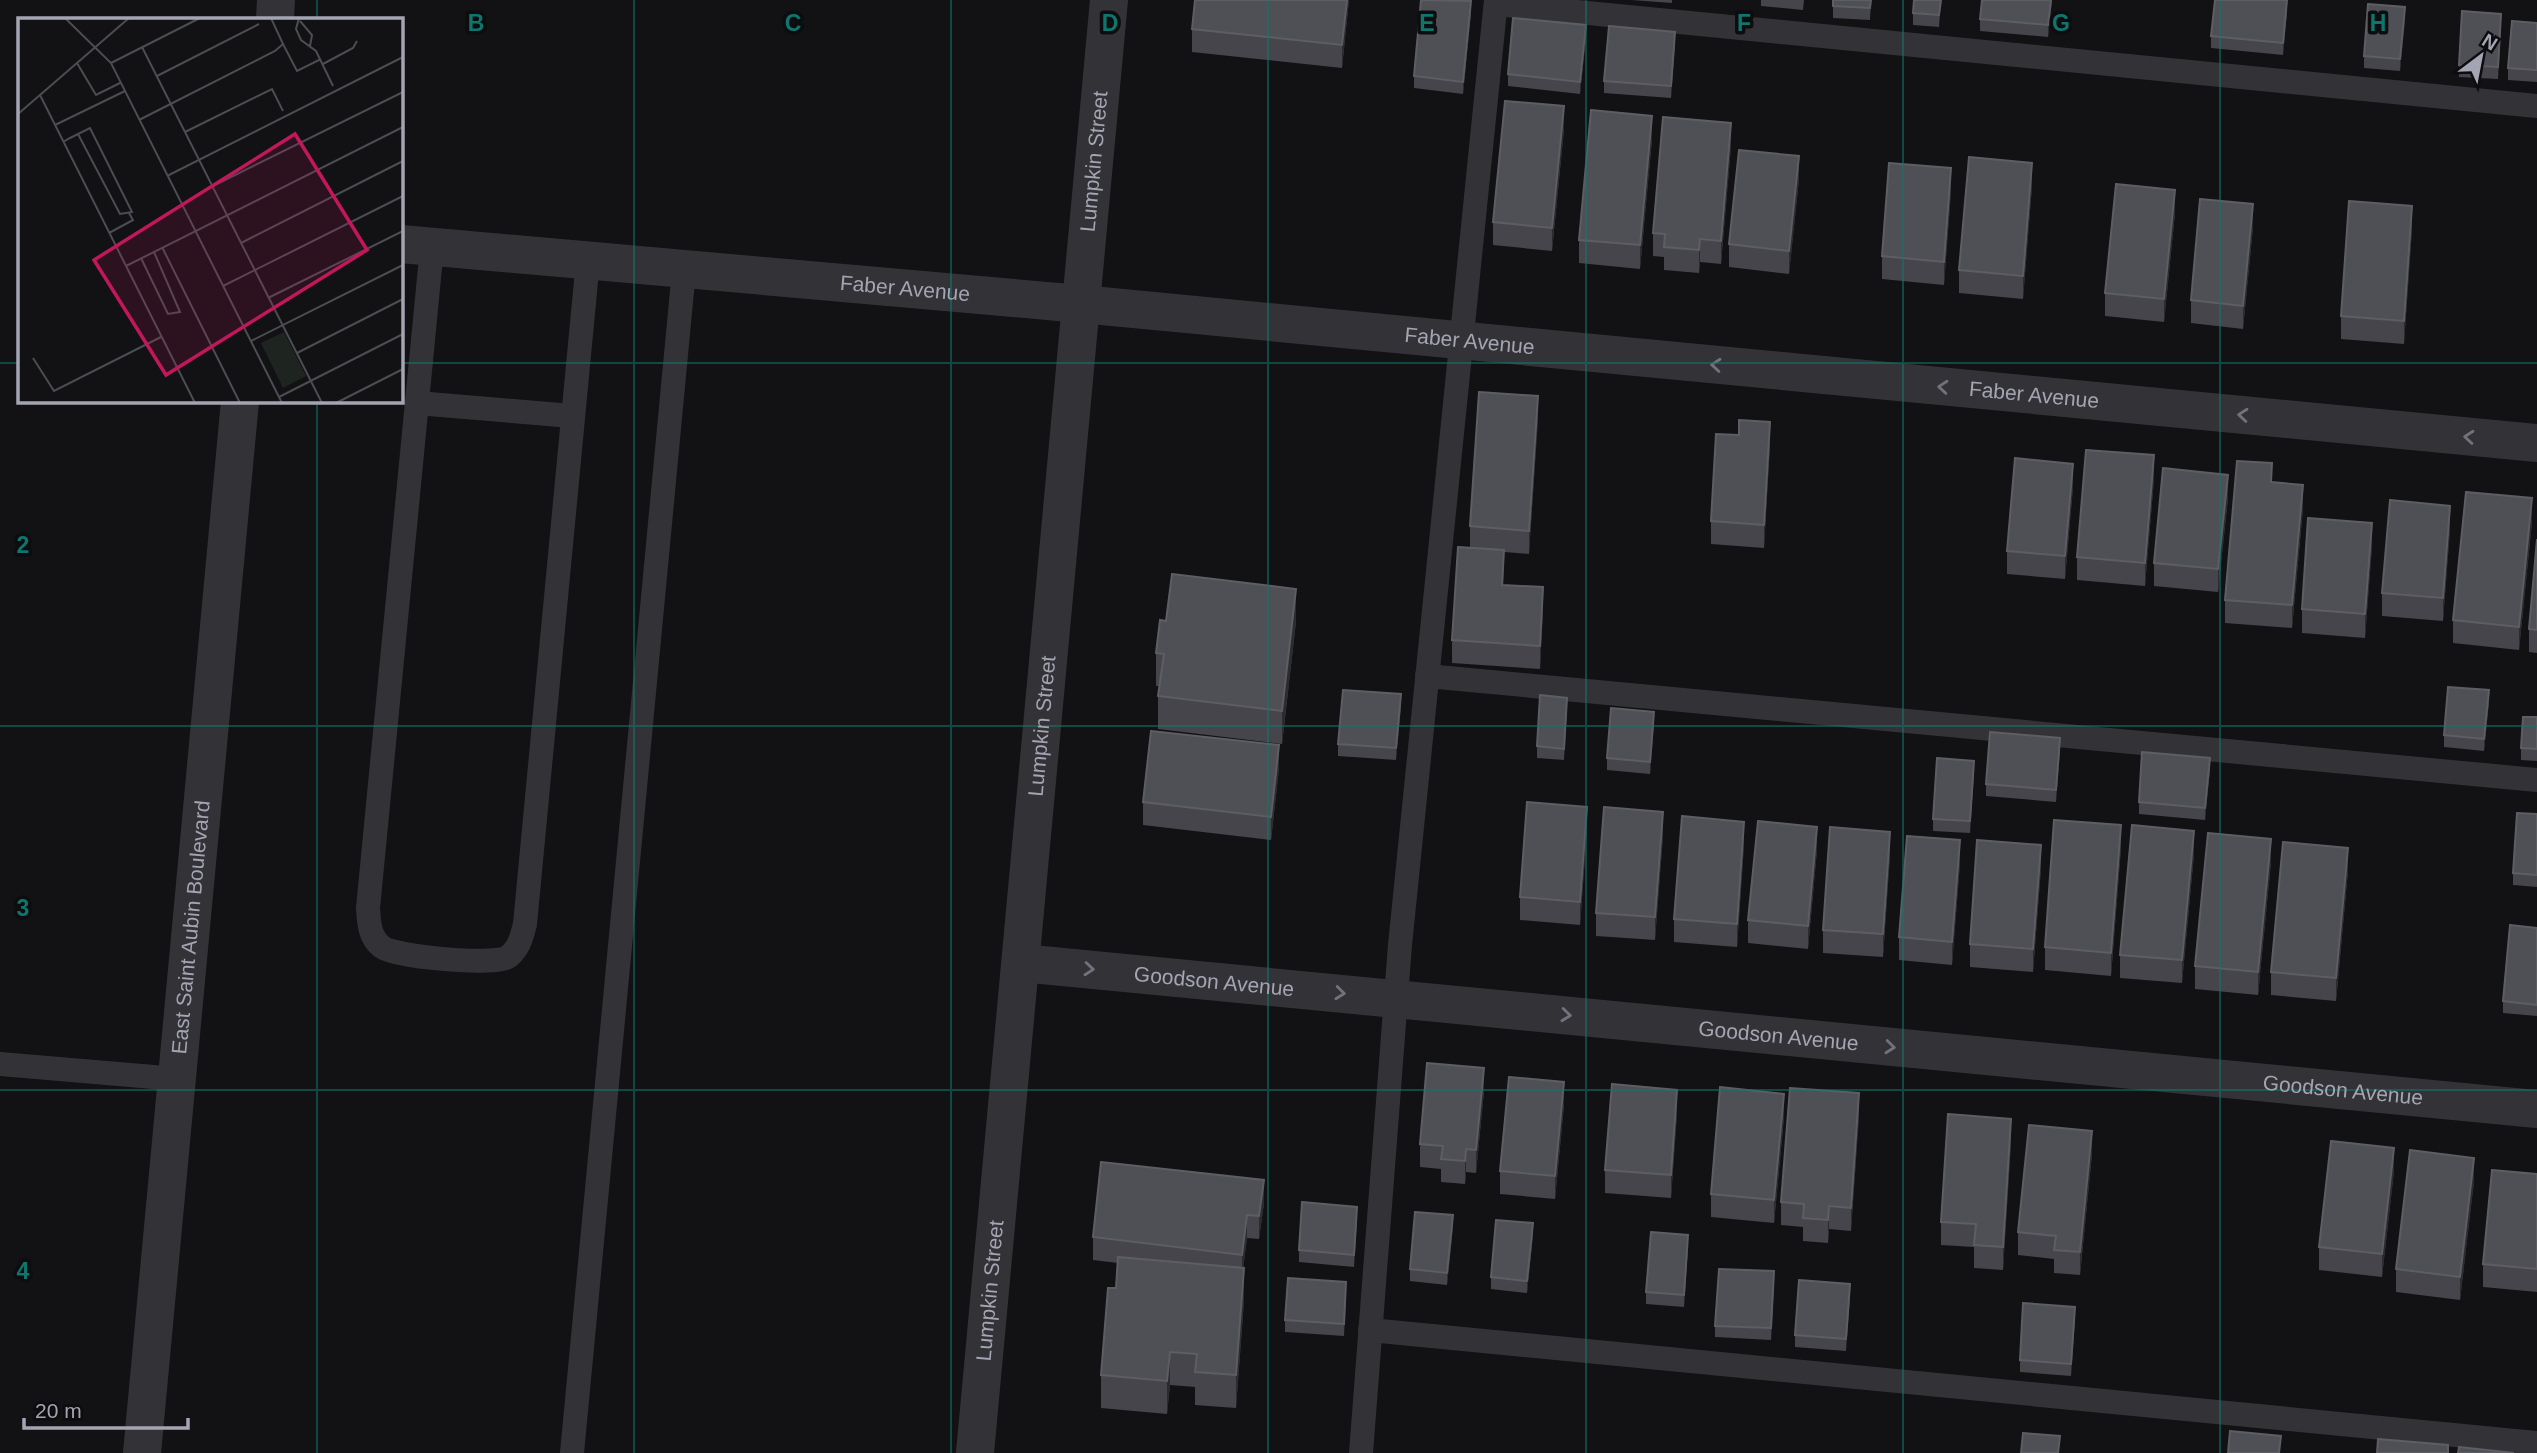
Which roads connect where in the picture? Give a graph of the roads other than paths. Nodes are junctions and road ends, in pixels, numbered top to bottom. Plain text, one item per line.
1 (276, 0) edge
2 (1109, 0) edge
3 (1496, 2) edge
4 (275, 18) edge
5 (2537, 106) edge
6 (416, 246) edge
7 (588, 260) junction
8 (684, 270) junction
9 (1080, 304) junction
10 (1461, 341) junction
11 (240, 402) edge
12 (416, 403) junction
13 (572, 416) junction
14 (2537, 443) edge
15 (1427, 676) junction
16 (2537, 780) edge
17 (1021, 963) junction
18 (1395, 999) junction
19 (0, 1064) edge
20 (177, 1079) junction
21 (2537, 1109) edge
22 (1370, 1330) junction
23 (2537, 1443) edge
24 (142, 1453) edge
25 (572, 1453) edge
26 (975, 1453) edge
27 (1361, 1453) edge

1 - 4 street
2 - 9 street, Lumpkin Street
3 - 5 lane
3 - 10 lane
6 - 7 street, Faber Avenue
6 - 12 lane
7 - 8 street, Faber Avenue
7 - 13 lane
8 - 9 street, Faber Avenue
8 - 25 lane
9 - 10 street, Faber Avenue
9 - 17 street, Lumpkin Street
14 -> 10 street, Faber Avenue
10 - 15 lane
11 - 20 street, East Saint Aubin Boulevard
12 - 13 lane
12 - 13 lane
15 - 16 lane
15 - 18 lane
17 -> 18 street, Goodson Avenue
17 - 26 street, Lumpkin Street
18 -> 21 street, Goodson Avenue
18 - 22 lane
19 - 20 lane
20 - 24 street, East Saint Aubin Boulevard
22 - 23 lane
22 - 27 lane

